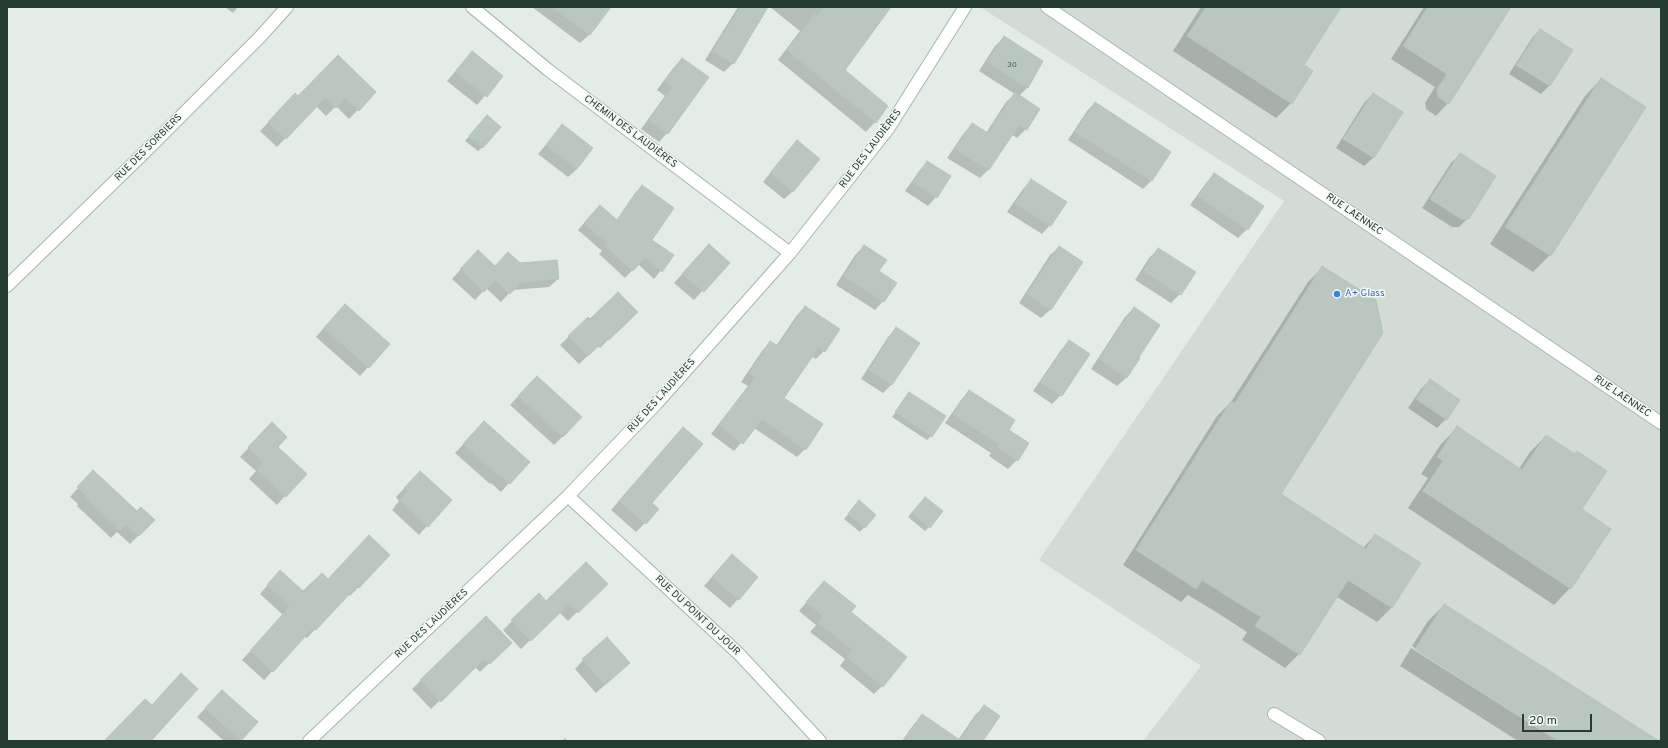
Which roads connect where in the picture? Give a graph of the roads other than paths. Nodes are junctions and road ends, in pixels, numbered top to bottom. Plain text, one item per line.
1 (287, 7) edge
2 (472, 7) edge
3 (965, 7) edge
4 (1047, 7) edge
5 (790, 253) junction
6 (7, 286) edge
7 (1661, 423) edge
8 (568, 496) junction
9 (1274, 714) dead end
10 (308, 741) edge
11 (820, 741) edge
12 (1319, 741) edge

1 - 6 street, RUE DES SORBIERS
2 - 5 street, CHEMIN DES LAUDIÈRES
3 - 5 street, RUE DES LAUDIÈRES
4 - 7 street, RUE LAENNEC
5 - 8 street, RUE DES LAUDIÈRES
8 - 10 street, RUE DES LAUDIÈRES
8 - 11 street, RUE DU POINT DU JOUR
9 - 12 street

